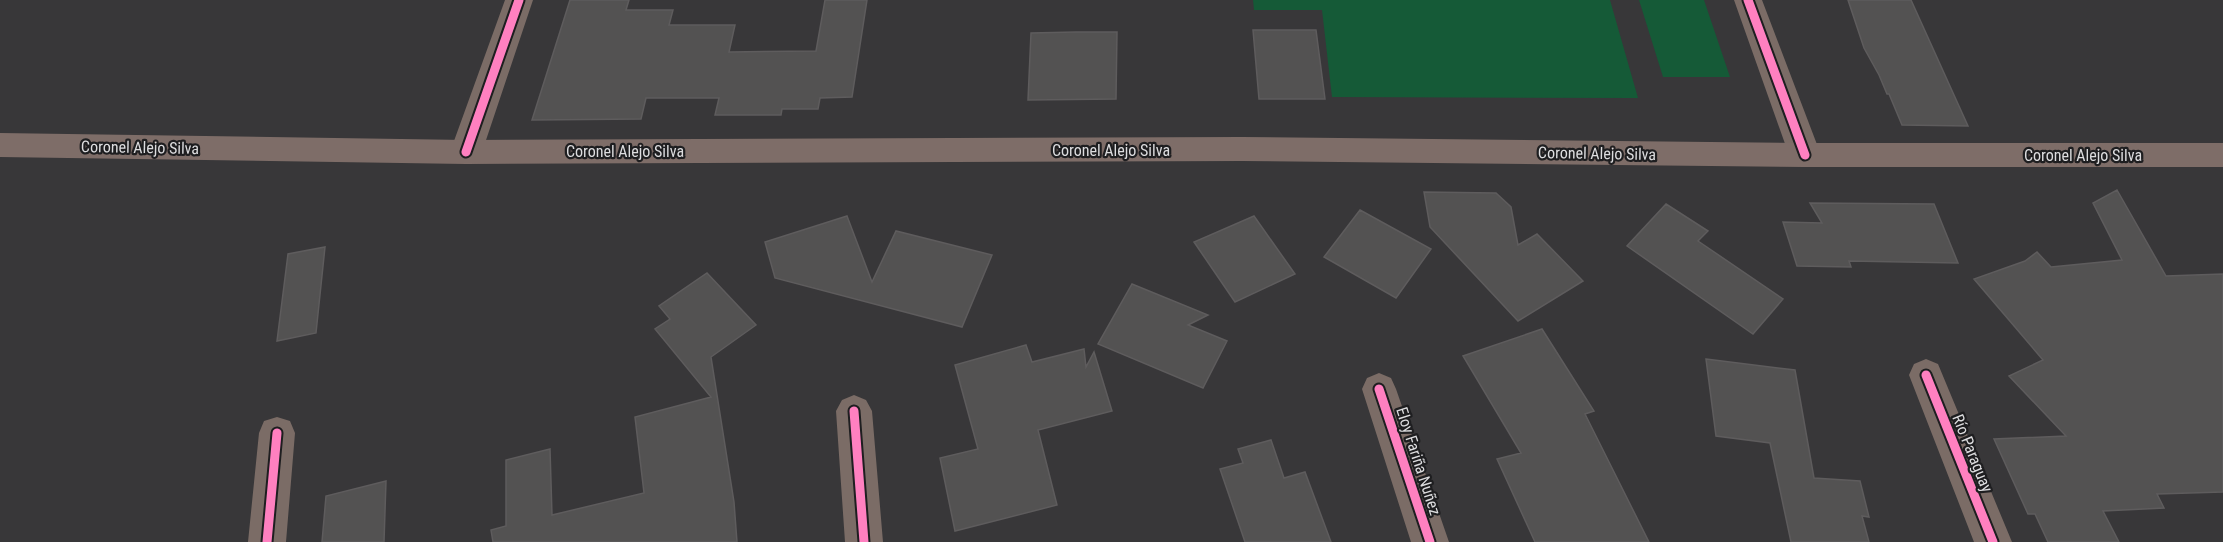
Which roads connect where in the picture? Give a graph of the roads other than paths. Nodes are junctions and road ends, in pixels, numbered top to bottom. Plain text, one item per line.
1 (519, 0) edge
2 (1748, 0) edge
3 (0, 145) edge
4 (466, 152) junction
5 (1805, 155) junction
6 (2223, 155) edge
7 (1926, 375) dead end
8 (1379, 389) dead end
9 (854, 411) dead end
10 (277, 432) dead end
11 (267, 542) edge
12 (864, 542) edge
13 (1430, 542) edge
14 (1993, 542) edge

1 - 4 street
2 - 5 street
3 - 4 main road, Coronel Alejo Silva
4 - 5 main road, Coronel Alejo Silva
5 - 6 main road, Coronel Alejo Silva
7 - 14 street, Río Paraguay
8 - 13 street, Eloy Fariña Nuñez
9 - 12 street
10 - 11 street

